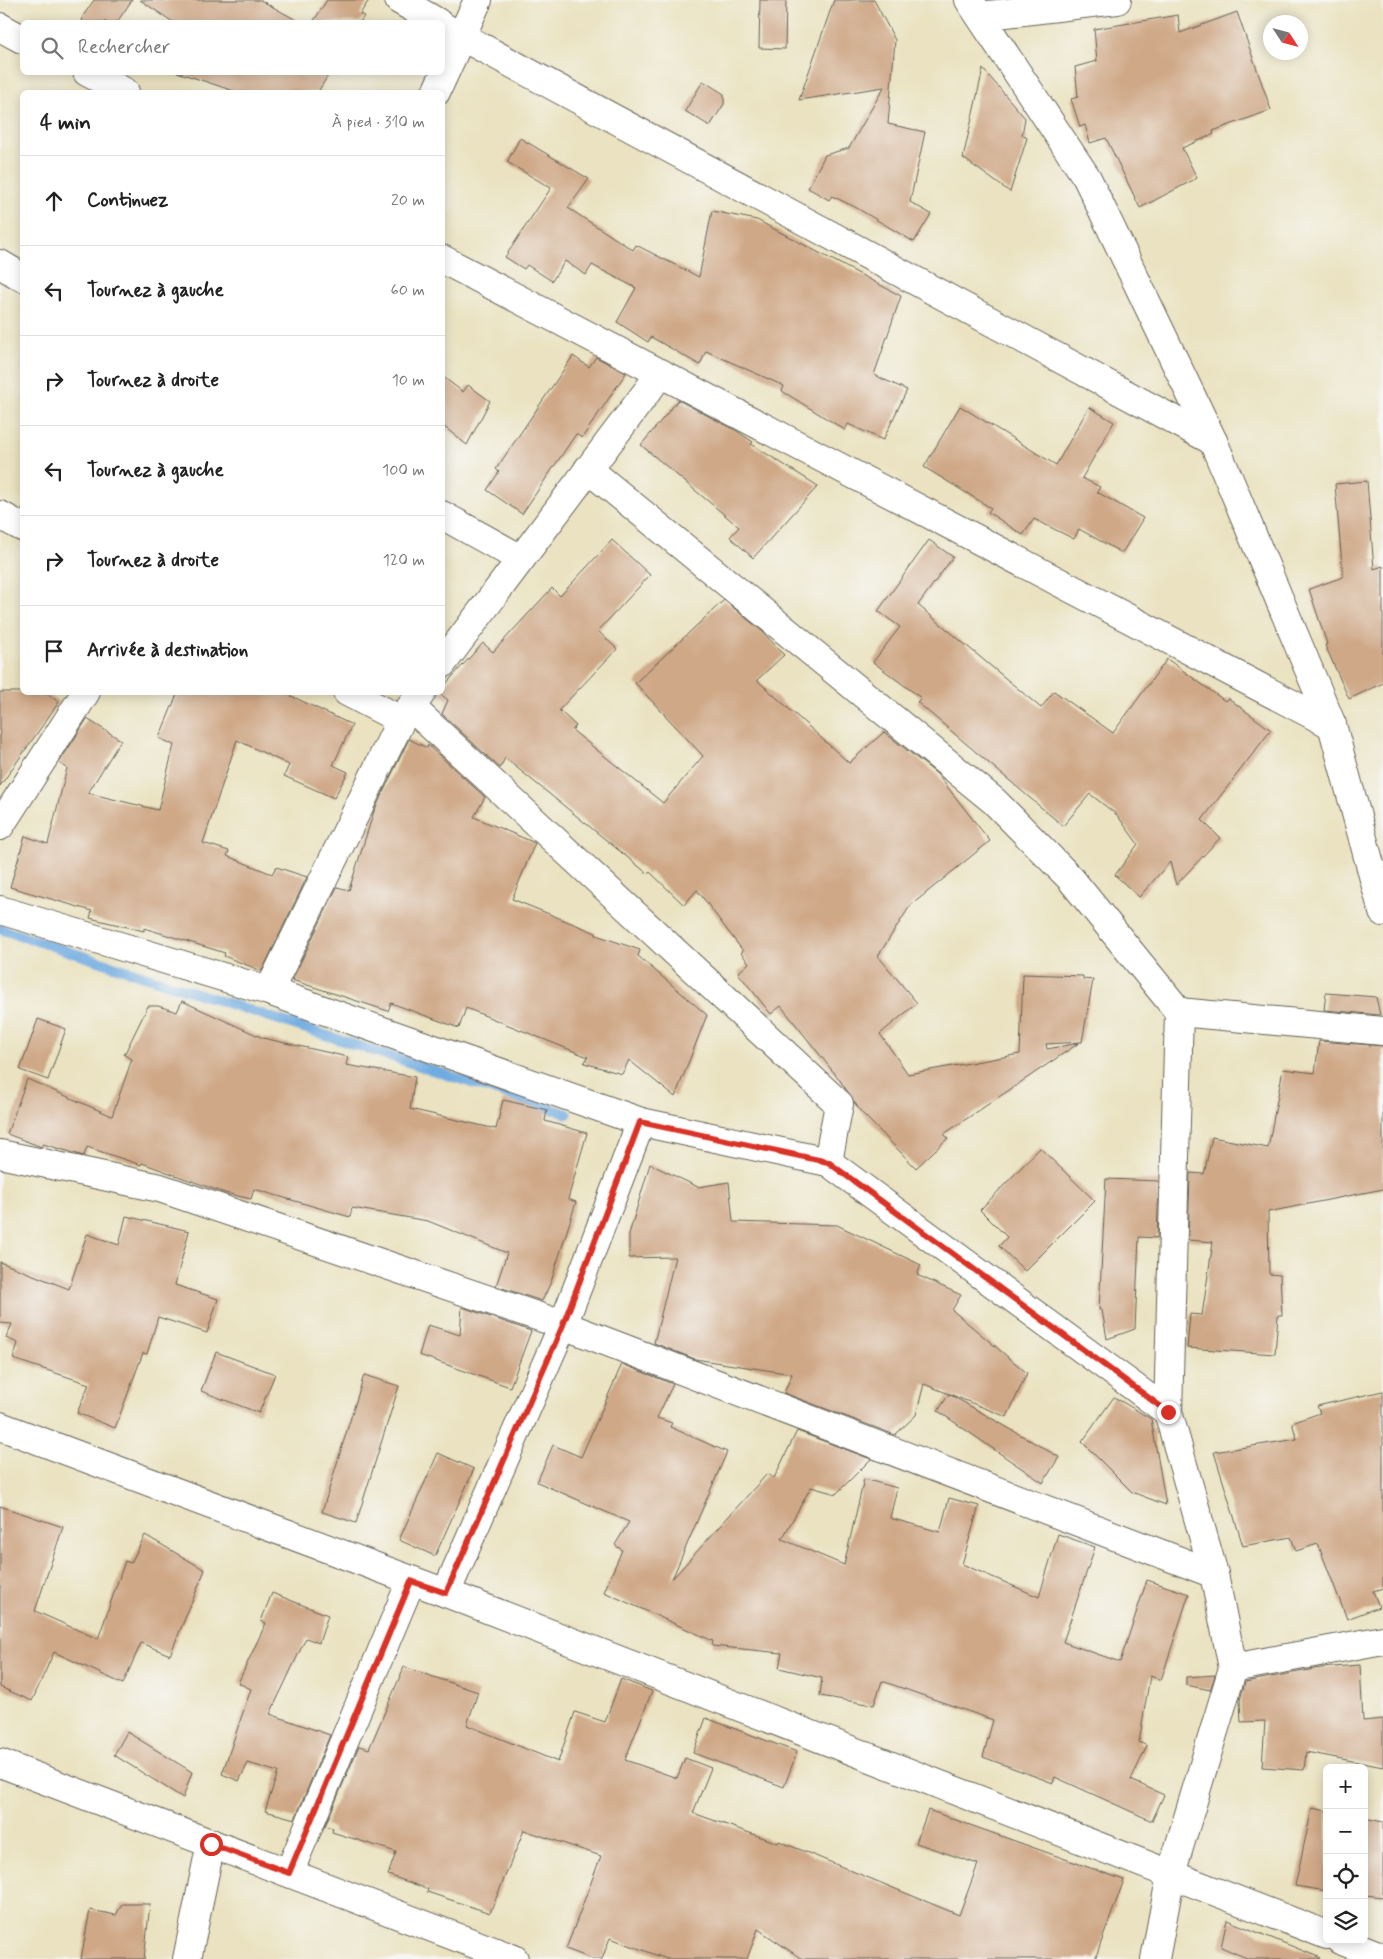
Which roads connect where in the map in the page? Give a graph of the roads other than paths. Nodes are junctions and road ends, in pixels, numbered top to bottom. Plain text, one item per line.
1 (399, 0) edge
2 (478, 0) edge
3 (1117, 0) edge
4 (975, 8) edge
5 (434, 20) edge
6 (0, 27) edge
7 (452, 32) edge
8 (20, 38) edge
9 (445, 58) edge
10 (93, 75) edge
11 (441, 75) edge
12 (121, 90) edge
13 (437, 90) edge
14 (445, 261) edge
15 (0, 264) edge
16 (20, 276) edge
17 (661, 373) junction
18 (1213, 441) junction
19 (588, 469) junction
20 (0, 515) edge
21 (445, 517) edge
22 (20, 526) edge
23 (521, 559) junction
24 (445, 660) edge
25 (84, 695) edge
26 (360, 695) edge
27 (411, 707) edge
28 (1332, 725) junction
29 (0, 826) edge
30 (0, 910) edge
31 (1383, 912) edge
32 (269, 991) junction
33 (1179, 1012) junction
34 (1383, 1031) edge
35 (640, 1122) junction
36 (0, 1154) edge
37 (828, 1162) junction
38 (563, 1325) junction
39 (1168, 1412) junction
40 (0, 1426) edge
41 (1214, 1574) junction
42 (411, 1581) junction
43 (446, 1593) junction
44 (1383, 1640) edge
45 (1232, 1668) junction
46 (0, 1763) edge
47 (211, 1844) junction
48 (289, 1873) junction
49 (1171, 1874) junction
50 (1323, 1933) edge
51 (1350, 1944) edge
52 (1383, 1957) edge
53 (187, 1959) edge
54 (514, 1959) edge
55 (1155, 1959) edge

1 - 5 street
2 - 7 street
3 - 4 street
4 - 18 street
6 - 8 street
7 - 9 street
7 - 18 street
10 - 12 street
11 - 13 street
14 - 17 street
15 - 16 street
17 - 19 street
17 - 28 street
18 - 28 street
19 - 23 street
19 - 33 street
20 - 22 street
21 - 23 street
23 - 24 street
25 - 29 street
26 - 27 street
27 - 32 street
27 - 37 street
28 - 31 street
30 - 32 street
32 - 35 street
33 - 34 street
33 - 39 street
35 - 37 street
35 - 38 street
36 - 38 street
37 - 39 street
38 - 41 street
38 - 43 street
39 - 41 street
40 - 42 street
41 - 45 street
42 - 43 street
42 - 48 street
43 - 49 street
44 - 45 street
45 - 49 street
46 - 47 street
47 - 48 street
47 - 53 street
48 - 54 street
49 - 50 street
49 - 55 street
51 - 52 street

